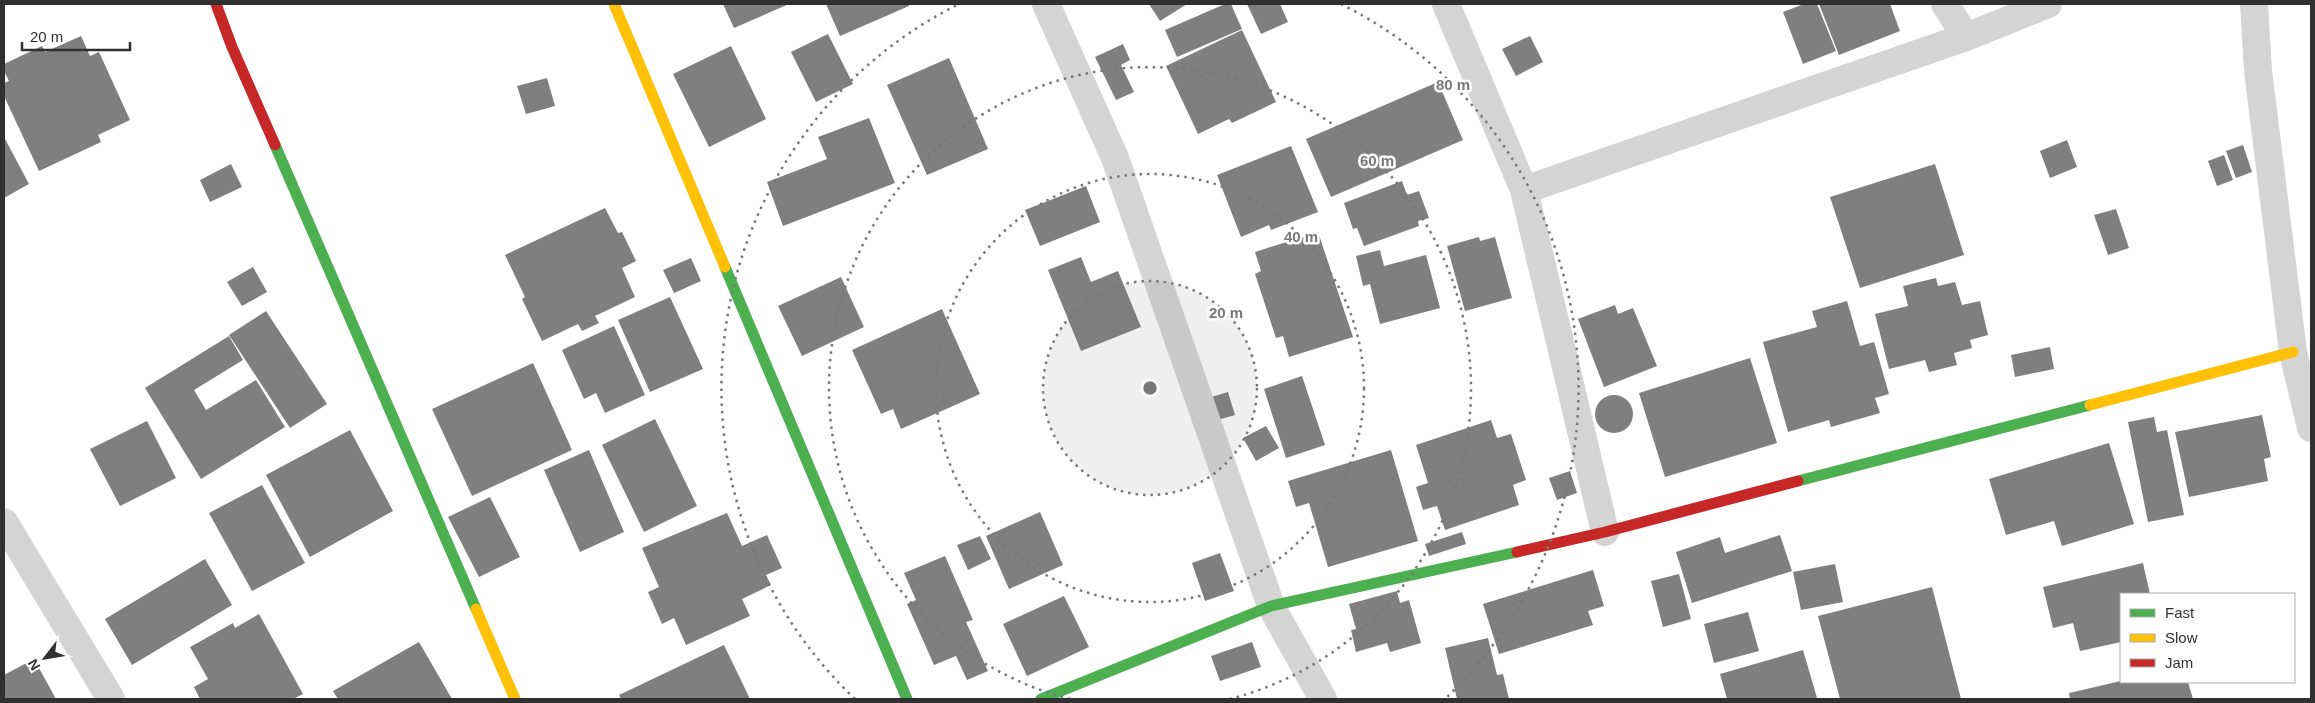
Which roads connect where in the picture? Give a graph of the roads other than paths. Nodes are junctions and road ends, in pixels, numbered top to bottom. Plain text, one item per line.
1 (216, 4) edge
2 (614, 4) edge
3 (1046, 4) edge
4 (1446, 4) edge
5 (1945, 4) edge
6 (2048, 4) edge
7 (2254, 4) edge
8 (1966, 37) junction
9 (1524, 190) junction
10 (2293, 352) junction
11 (2311, 428) edge
12 (4, 522) edge
13 (1605, 532) junction
14 (1271, 606) junction
15 (111, 699) edge
16 (515, 699) edge
17 (907, 699) edge
18 (1041, 699) edge
19 (1322, 699) edge

1 - 16 street
2 - 17 street
3 - 14 street
4 - 9 street
5 - 8 street
6 - 8 street
7 - 10 street
8 - 9 street
9 - 13 street
10 - 11 street
10 - 13 street
12 - 15 street
13 - 14 street
14 - 18 street
14 - 19 street

